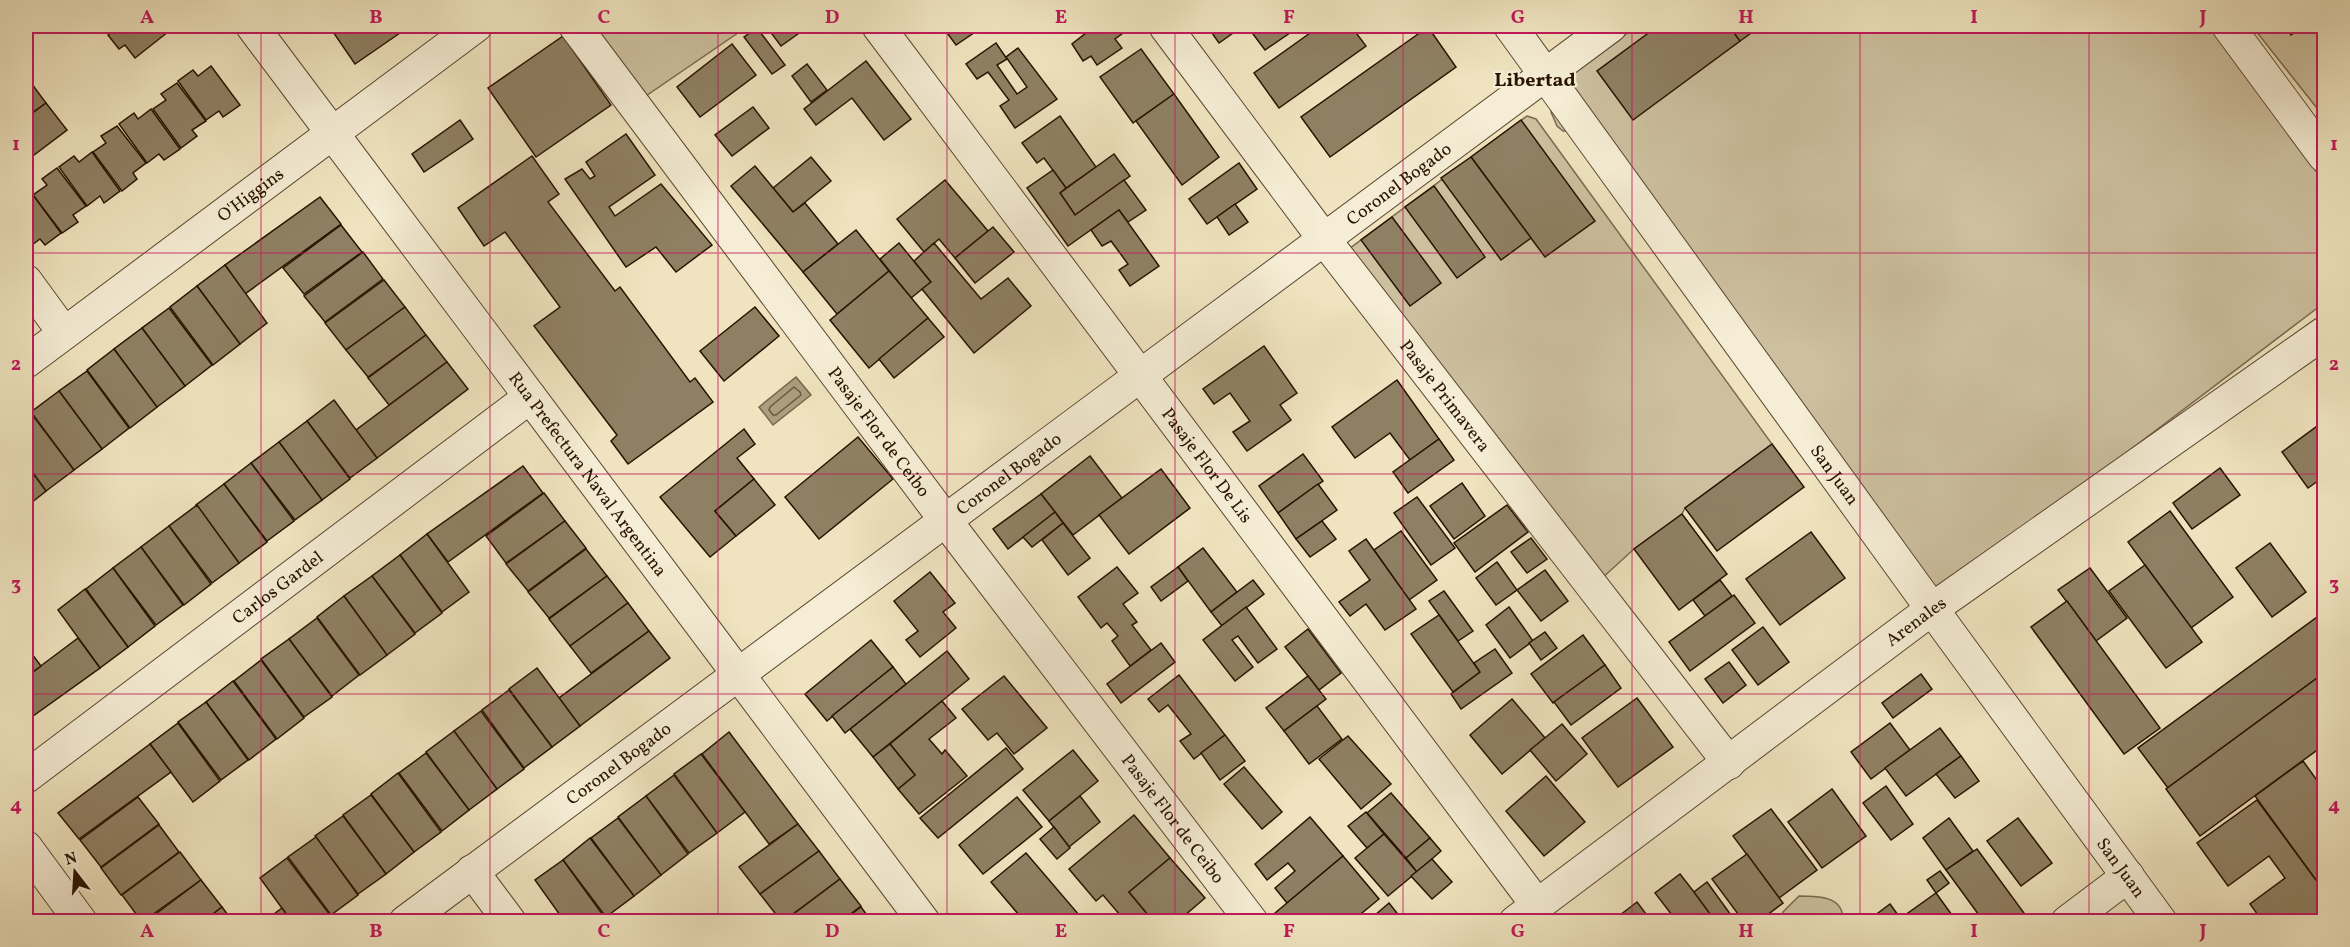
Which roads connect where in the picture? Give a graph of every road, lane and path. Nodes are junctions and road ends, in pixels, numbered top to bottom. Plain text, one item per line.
1 (252, 26) edge
2 (476, 26) edge
3 (575, 26) edge
4 (878, 26) edge
5 (1165, 26) edge
6 (1510, 26) edge
7 (1611, 26) edge
8 (2228, 26) edge
9 (1547, 74) junction
10 (333, 133) junction
11 (2325, 156) edge
12 (1324, 239) junction
13 (26, 281) edge
14 (64, 333) junction
15 (2325, 333) edge
16 (26, 362) edge
17 (1141, 376) junction
18 (530, 397) junction
19 (946, 521) junction
20 (1932, 609) junction
21 (739, 674) junction
22 (1728, 763) junction
23 (26, 777) edge
24 (26, 847) edge
25 (472, 871) junction
26 (2128, 876) junction
27 (1526, 913) edge
28 (81, 921) edge
29 (405, 921) edge
30 (510, 921) edge
31 (924, 921) edge
32 (1252, 921) edge
33 (2067, 921) edge
34 (2161, 921) edge

1 - 10 street, Rua Prefectura Naval Argentina
2 - 10 street, O'Higgins
3 - 19 street, Pasaje Flor de Ceibo
4 - 17 street, Pasaje Flor De Lis
5 - 12 street, Pasaje Primavera
6 - 9 street, San Juan
7 - 9 street, Coronel Bogado
8 - 11 street
9 - 12 street, Coronel Bogado
9 - 20 street, San Juan
10 - 14 street, O'Higgins
10 - 18 street, Rua Prefectura Naval Argentina
12 - 17 street, Coronel Bogado
12 - 22 street, Pasaje Primavera
13 - 14 street
14 - 16 street, O'Higgins
15 - 20 street, Arenales
17 - 19 street, Coronel Bogado
17 - 27 street, Pasaje Flor De Lis
18 - 21 street, Rua Prefectura Naval Argentina
18 - 23 street, Carlos Gardel
19 - 21 street, Coronel Bogado
19 - 32 street, Pasaje Flor de Ceibo
20 - 22 street, Arenales
20 - 26 street, San Juan
21 - 25 street, Coronel Bogado
21 - 31 street, Rua Prefectura Naval Argentina
22 - 27 street, Arenales
24 - 28 street
25 - 29 street, Coronel Bogado
25 - 30 street
26 - 33 street
26 - 34 street, San Juan

